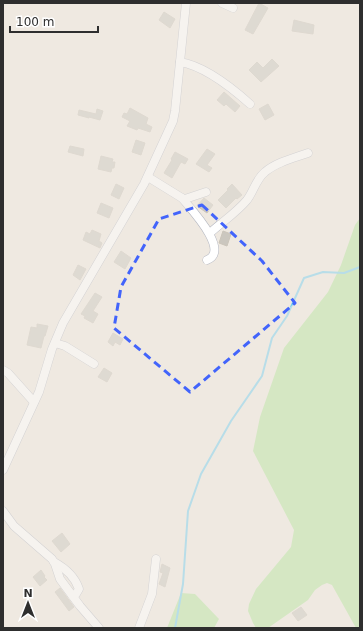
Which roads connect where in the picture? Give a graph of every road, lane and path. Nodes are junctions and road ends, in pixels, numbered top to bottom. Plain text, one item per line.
1 (186, 3) edge
2 (222, 3) edge
3 (233, 8) dead end
4 (180, 62) junction
5 (250, 104) dead end
6 (308, 153) dead end
7 (148, 177) junction
8 (206, 192) dead end
9 (182, 198) junction
10 (210, 233) junction
11 (207, 260) dead end
12 (55, 343) junction
13 (94, 364) dead end
14 (3, 370) edge
15 (34, 402) junction
16 (3, 470) edge
17 (3, 511) edge
18 (156, 559) dead end
19 (99, 628) edge
20 (139, 628) edge

1 - 4 street
2 - 3 street
4 - 5 street
4 - 7 street
6 - 10 street
7 - 9 street
7 - 12 street
8 - 9 street
9 - 10 street
10 - 11 street
12 - 13 street
12 - 15 street
14 - 15 street
15 - 16 street
17 - 19 street
18 - 20 street

